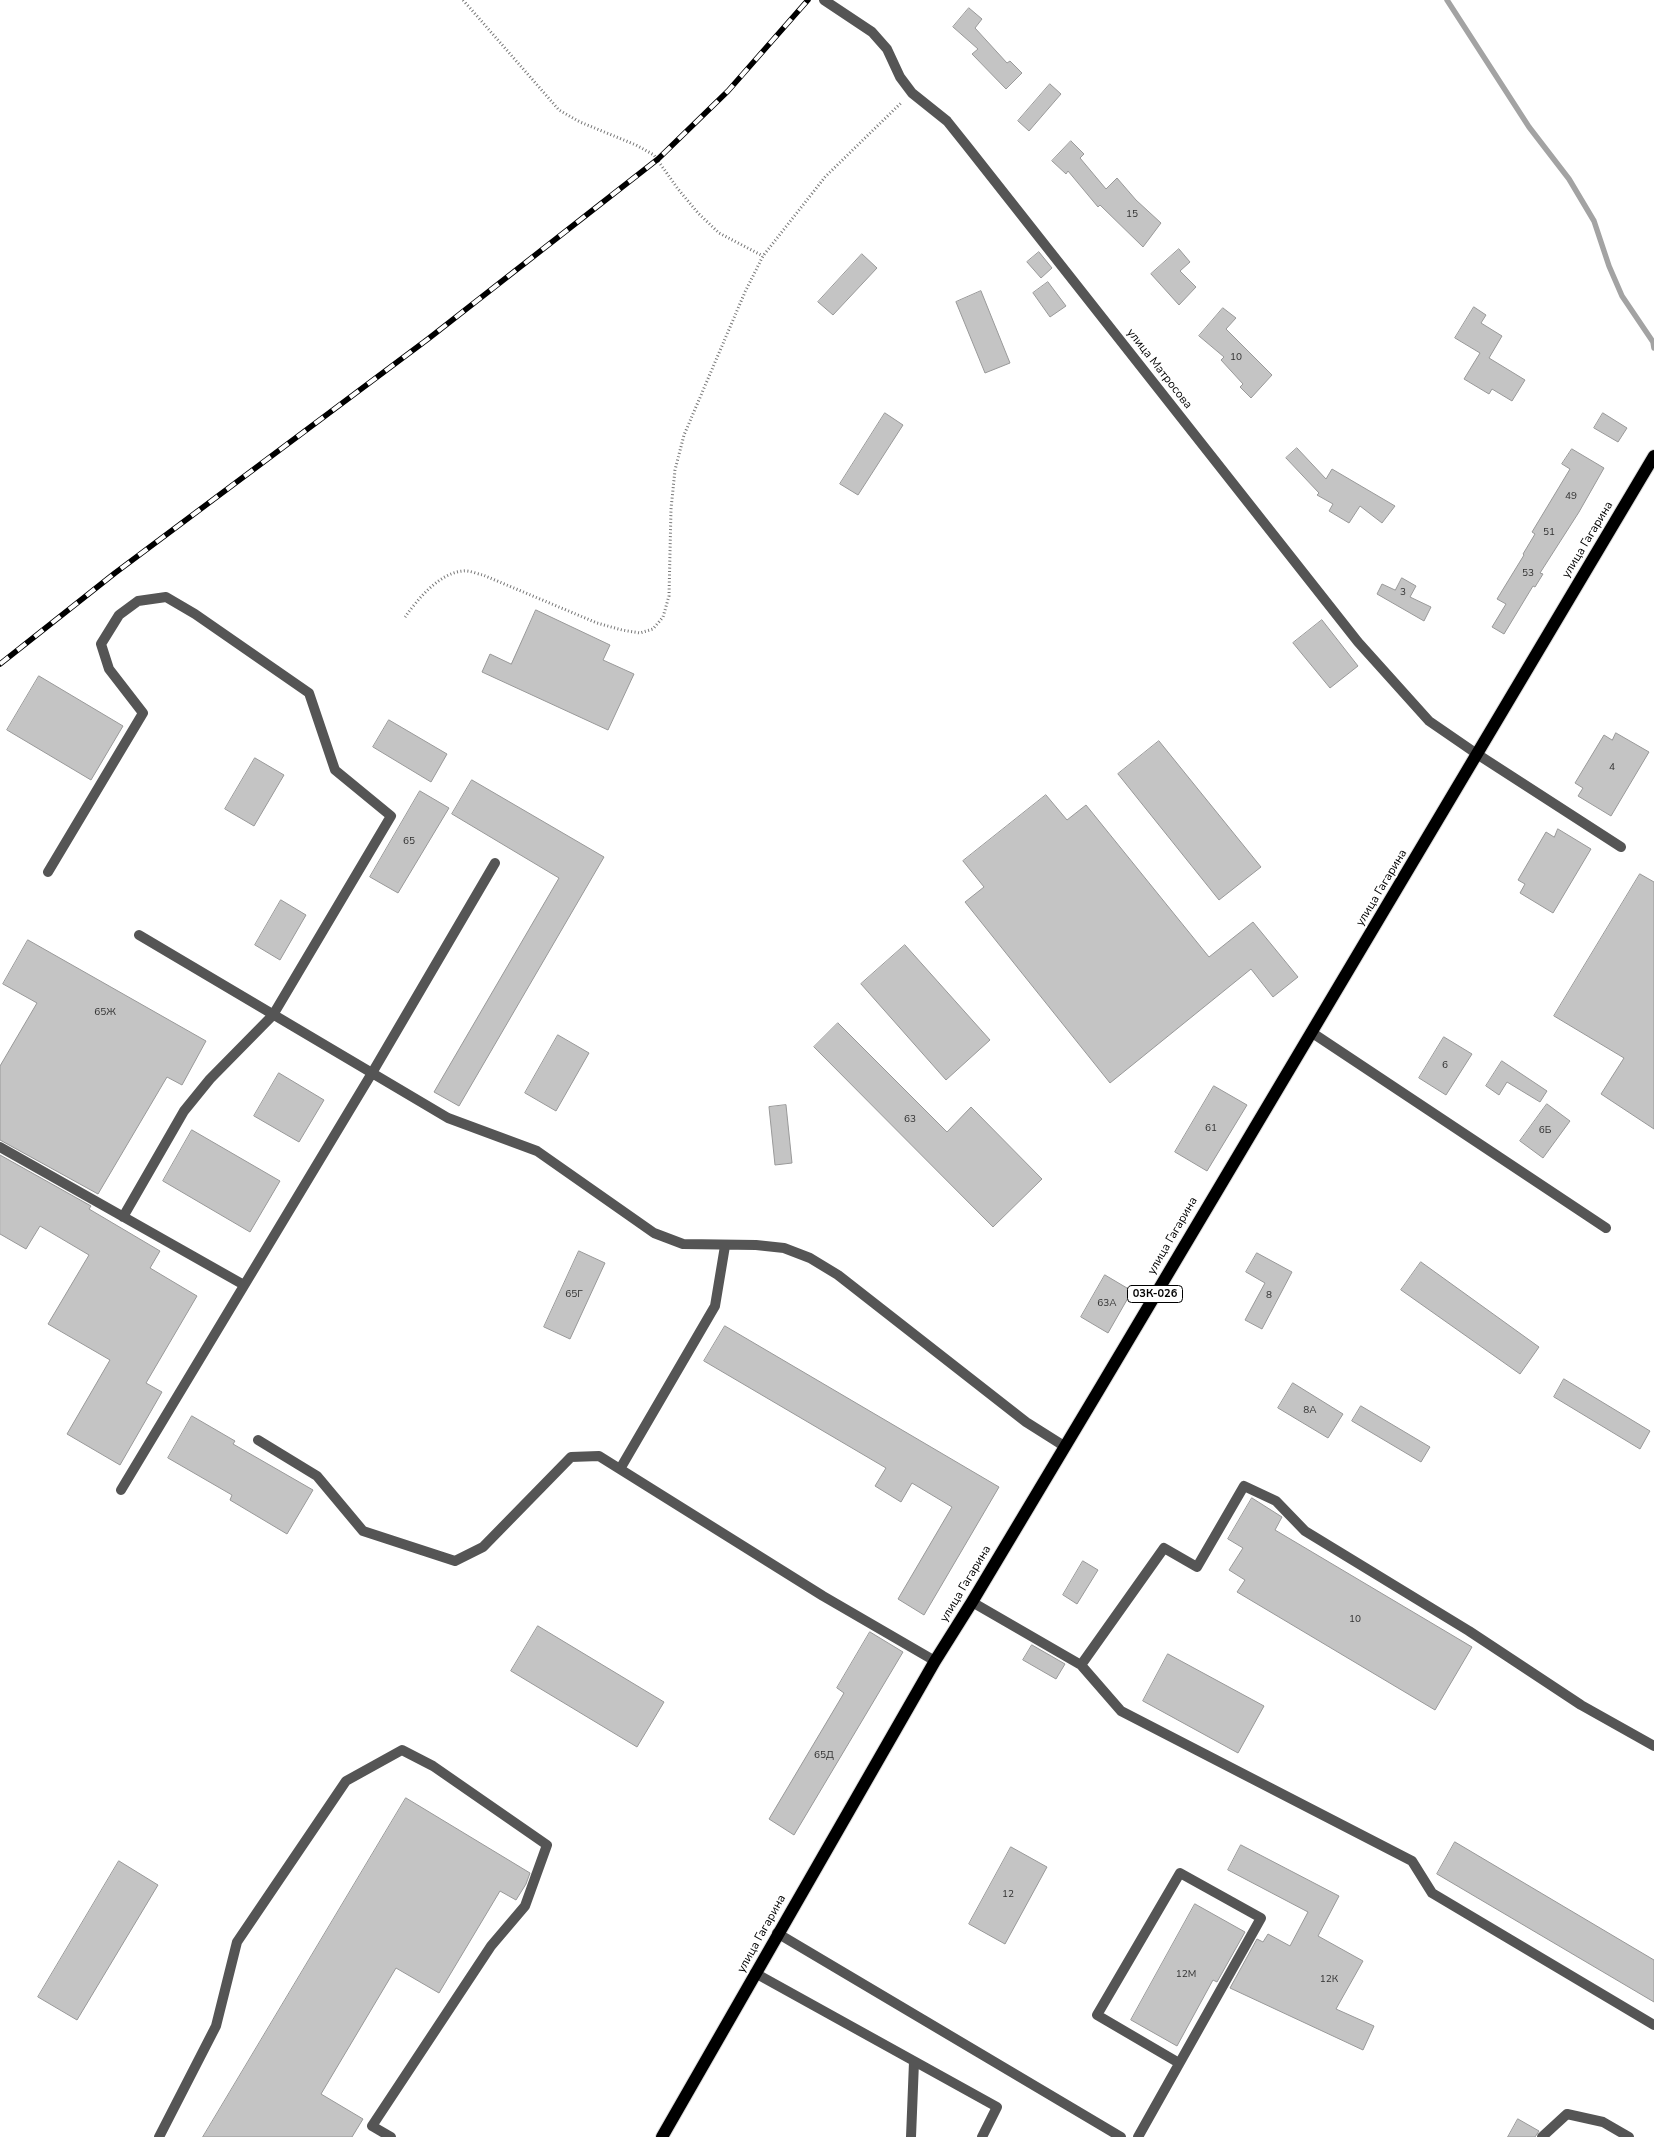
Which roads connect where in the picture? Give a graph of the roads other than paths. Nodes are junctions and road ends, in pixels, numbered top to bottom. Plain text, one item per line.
1 (824, 0) edge
2 (1654, 456) edge
3 (1477, 754) junction
4 (1621, 847) dead end
5 (495, 862) dead end
6 (48, 872) dead end
7 (139, 935) dead end
8 (273, 1015) junction
9 (1311, 1032) junction
10 (372, 1073) junction
11 (0, 1147) edge
12 (123, 1217) junction
13 (1606, 1228) dead end
14 (725, 1246) junction
15 (244, 1286) junction
16 (258, 1440) dead end
17 (1064, 1446) junction
18 (620, 1469) junction
19 (121, 1490) dead end
20 (972, 1602) junction
21 (934, 1661) junction
22 (1081, 1665) junction
23 (1654, 1746) edge
24 (777, 1933) junction
25 (756, 1974) junction
26 (1654, 2025) edge
27 (914, 2062) junction
28 (1179, 2063) junction
29 (159, 2137) edge
30 (391, 2137) edge
31 (662, 2137) edge
32 (911, 2137) edge
33 (982, 2137) edge
34 (1121, 2137) edge
35 (1138, 2137) edge
36 (1542, 2137) edge
37 (1629, 2137) edge

1 - 3 street, улица Матросова
2 - 3 main road, улица Гагарина / 03К-026
3 - 4 street, улица Матросова
3 - 9 main road, улица Гагарина / 03К-026
5 - 10 street
6 - 8 street
7 - 8 street
8 - 10 street
8 - 12 street
9 - 13 street
9 - 17 main road, улица Гагарина / 03К-026
10 - 14 street
10 - 15 street
11 - 12 street
12 - 15 street
14 - 17 street
14 - 18 street
15 - 19 street
16 - 18 street
17 - 20 main road, улица Гагарина / 03К-026
18 - 21 street
20 - 21 main road, улица Гагарина / 03К-026
20 - 22 street
21 - 24 main road, улица Гагарина / 03К-026
22 - 23 street
22 - 26 street
24 - 25 main road, улица Гагарина / 03К-026
24 - 34 street
25 - 27 street
25 - 31 main road, улица Гагарина / 03К-026
27 - 32 street
27 - 33 street
28 - 28 street
28 - 35 street
29 - 30 street
36 - 37 street

